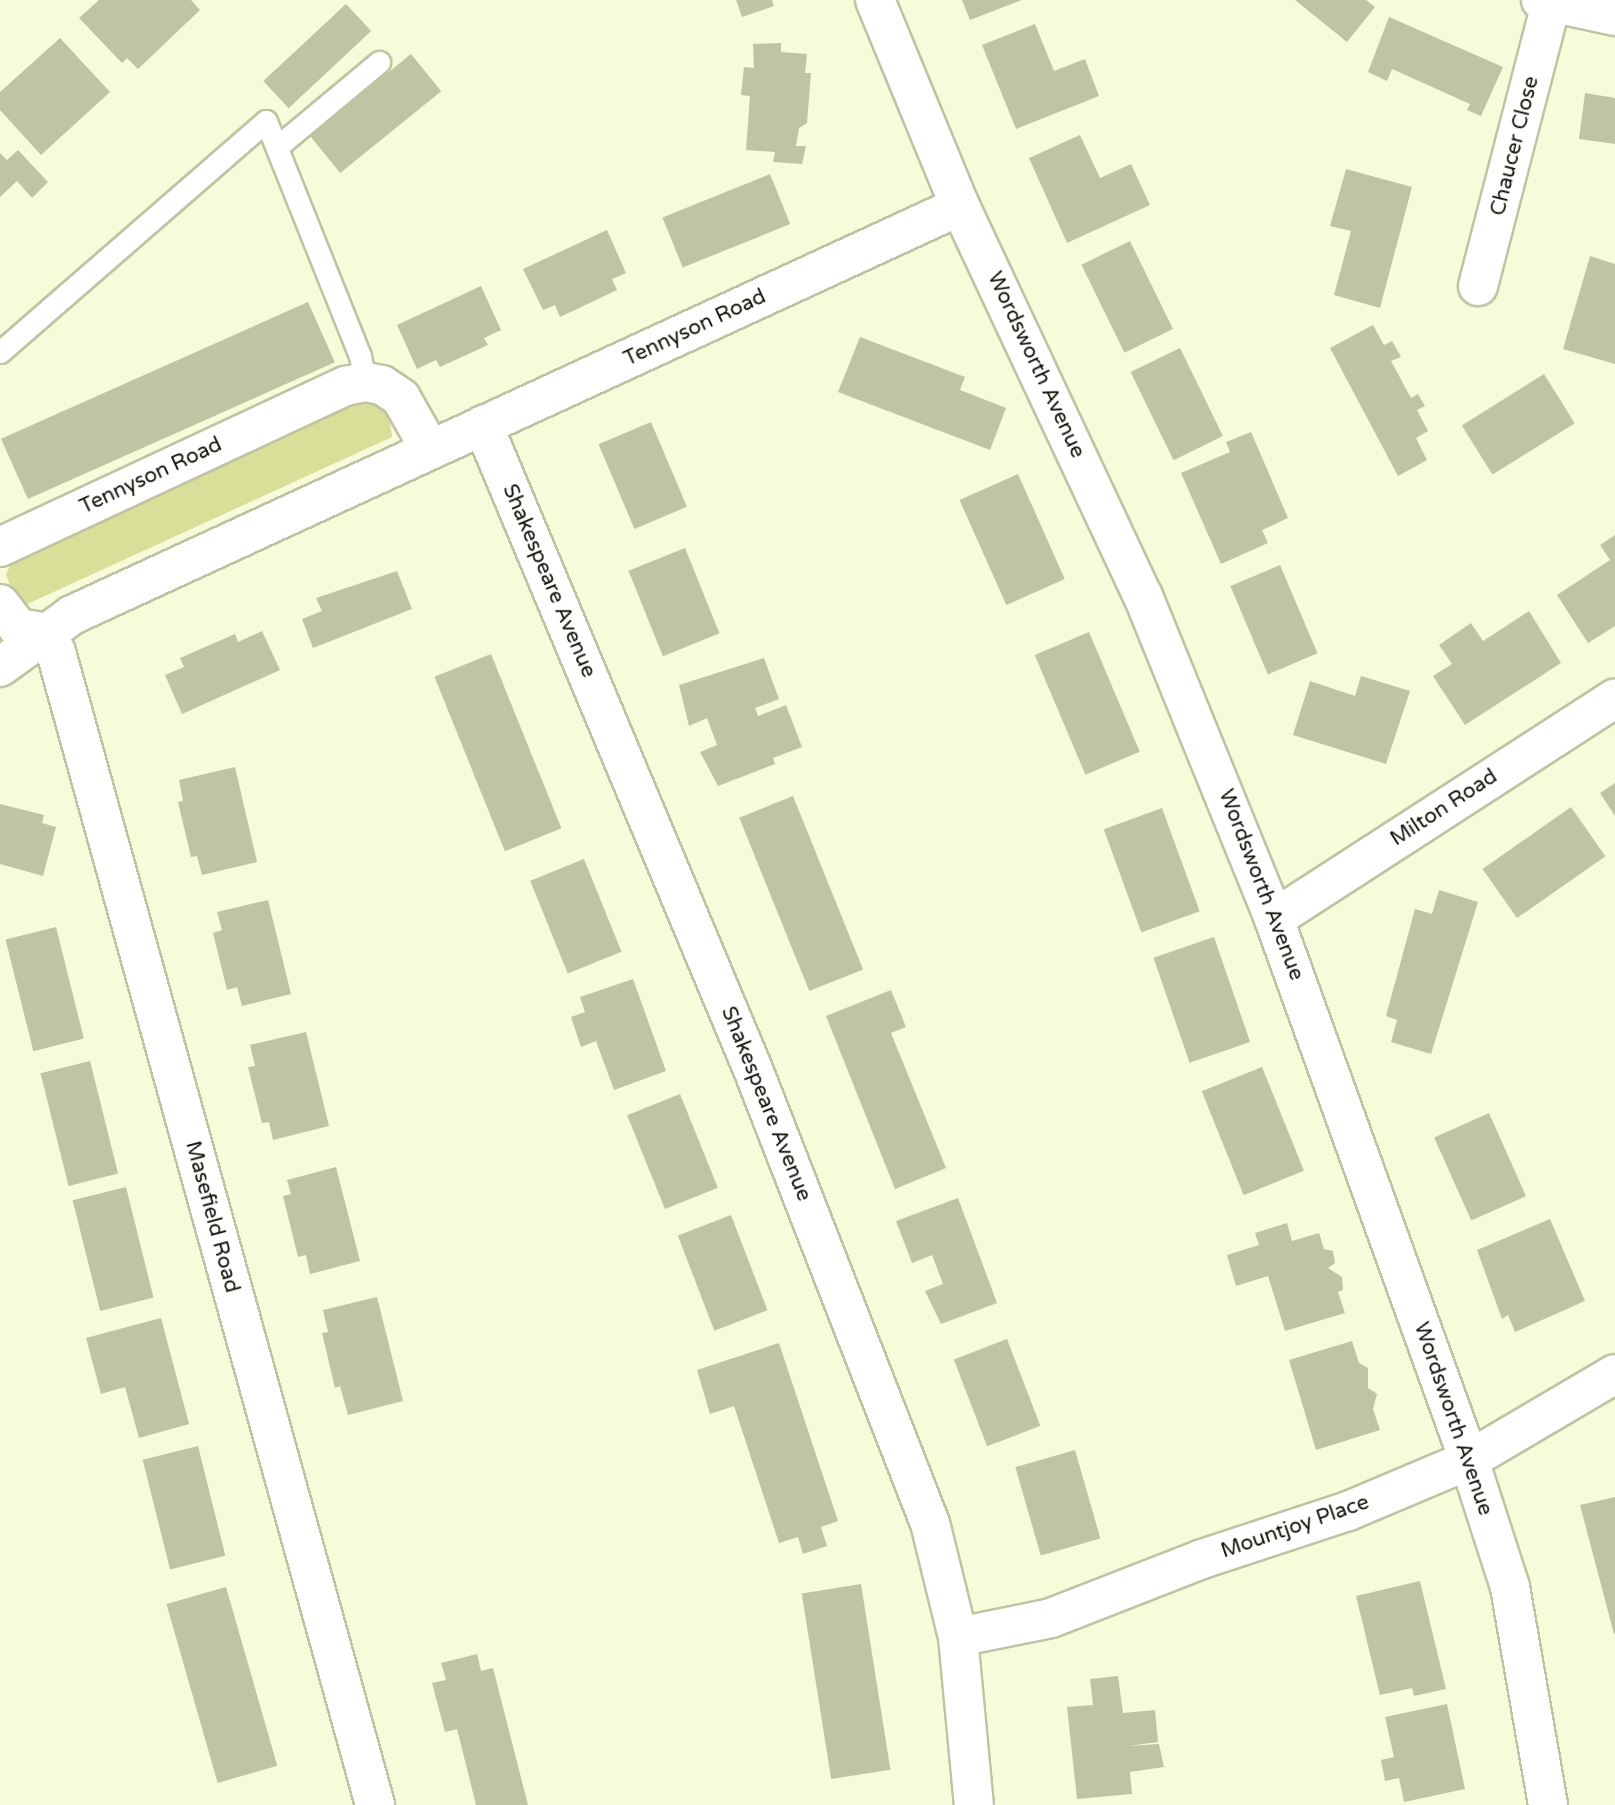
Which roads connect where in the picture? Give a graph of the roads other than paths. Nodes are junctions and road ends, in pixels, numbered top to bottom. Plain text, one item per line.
1 (875, 0) edge
2 (1548, 2) edge
3 (1615, 16) edge
4 (379, 62) dead end
5 (277, 148) junction
6 (960, 205) junction
7 (1478, 286) dead end
8 (0, 352) edge
9 (365, 382) junction
10 (483, 425) junction
11 (430, 450) junction
12 (0, 547) edge
13 (0, 604) edge
14 (43, 632) junction
15 (0, 667) edge
16 (1615, 698) edge
17 (1274, 919) junction
18 (1615, 1374) edge
19 (1469, 1460) junction
20 (958, 1637) junction
21 (375, 1805) edge
22 (974, 1805) edge
23 (1548, 1805) edge

1 - 6 street, Wordsworth Avenue
2 - 3 street
2 - 7 street, Chaucer Close
4 - 5 lane
5 - 8 lane
5 - 9 lane
6 - 10 street, Tennyson Road
6 - 17 street, Wordsworth Avenue
9 - 11 street
9 - 12 street, Tennyson Road
10 - 11 street, Tennyson Road
10 - 20 street, Shakespeare Avenue
11 - 14 street, Tennyson Road
13 - 14 street
14 - 15 street, Tennyson Road
14 - 21 street, Masefield Road
16 - 17 street, Milton Road
17 - 19 street, Wordsworth Avenue
18 - 19 street, Mountjoy Place
19 - 20 street, Mountjoy Place
19 - 23 street, Wordsworth Avenue
20 - 22 street, Shakespeare Avenue

